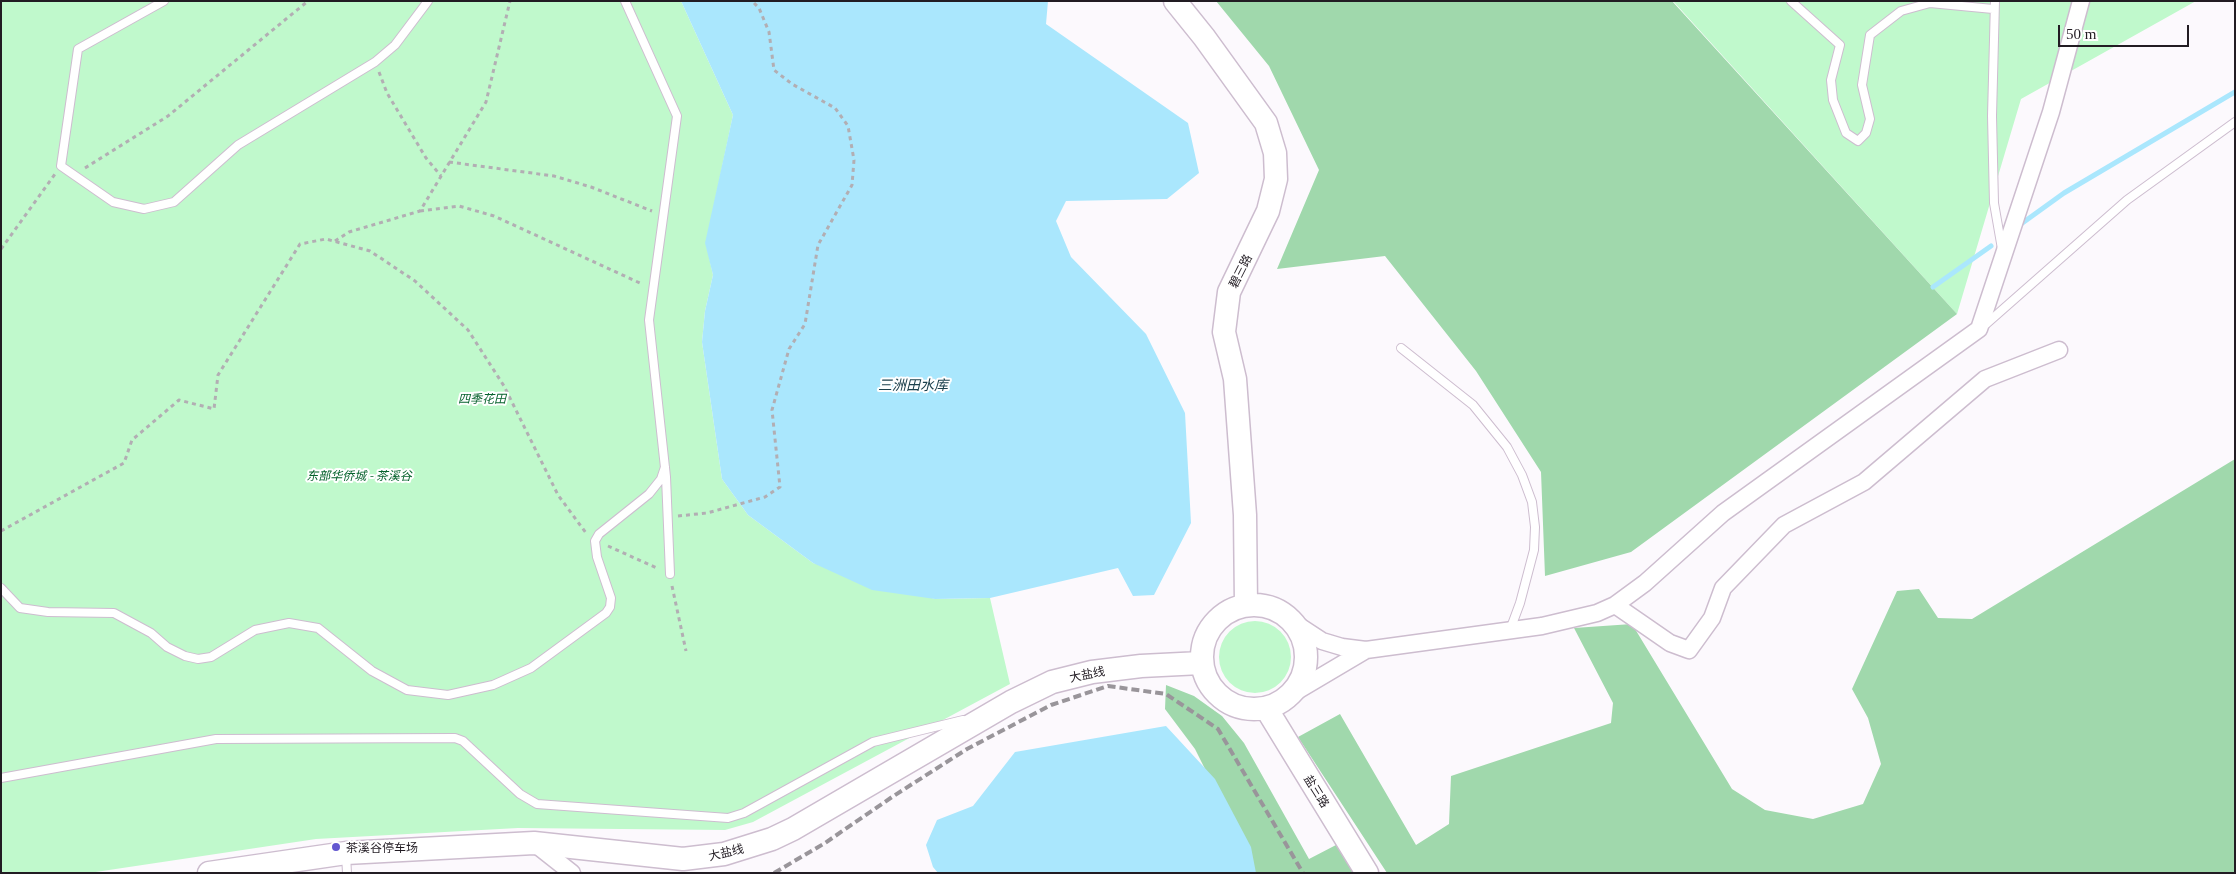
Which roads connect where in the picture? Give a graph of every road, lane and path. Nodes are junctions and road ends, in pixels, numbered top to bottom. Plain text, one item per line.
1 (164, 1) edge
2 (308, 1) edge
3 (428, 1) edge
4 (510, 1) edge
5 (625, 1) edge
6 (752, 1) edge
7 (1175, 1) edge
8 (1791, 1) edge
9 (2082, 1) edge
10 (1994, 5) edge
11 (375, 62) junction
12 (2235, 122) edge
13 (449, 162) junction
14 (61, 166) junction
15 (74, 175) junction
16 (440, 176) junction
17 (420, 211) junction
18 (663, 215) junction
19 (335, 241) junction
20 (1, 249) edge
21 (2003, 258) junction
22 (653, 290) junction
23 (1980, 329) junction
24 (1401, 348) dead end
25 (2059, 350) dead end
26 (665, 467) junction
27 (668, 516) junction
28 (1, 531) edge
29 (596, 541) junction
30 (670, 574) junction
31 (1, 588) edge
32 (1246, 605) junction
33 (1615, 605) junction
34 (1293, 622) junction
35 (1510, 630) junction
36 (686, 650) dead end
37 (1366, 650) junction
38 (1201, 663) junction
39 (1290, 695) junction
40 (1266, 708) junction
41 (992, 714) junction
42 (1, 778) edge
43 (534, 843) junction
44 (346, 863) edge
45 (679, 866) edge
46 (209, 873) edge
47 (572, 873) edge
48 (1367, 873) edge

1 - 14 lane
2 - 15 path
3 - 11 lane
4 - 13 path
5 - 18 lane
6 - 27 path
7 - 32 main road, 碧三路
8 - 10 lane
9 - 21 street
10 - 21 lane
11 - 15 lane
11 - 16 path
12 - 23 lane
13 - 16 path
13 - 18 path
14 - 15 lane
14 - 20 path
16 - 17 path
17 - 19 path
17 - 22 path
18 - 22 lane
19 - 28 path
19 - 29 path
21 - 23 street
22 - 26 lane
23 - 33 street
24 - 35 lane
25 - 33 street
26 - 27 lane
26 - 29 lane
27 - 30 lane
29 - 30 path
29 - 31 lane
30 - 36 path
32 - 34 main road
32 - 38 main road
33 - 35 street
34 - 37 street
34 - 39 main road
35 - 37 street
37 - 39 street
38 - 40 main road
38 - 41 main road, 大盐线
39 - 40 main road
40 - 48 main road, 盐三路
41 - 42 lane
41 - 45 main road, 大盐线
43 - 44 main road, 大盐线
43 - 45 main road, 大盐线
43 - 47 street
44 - 46 main road, 大盐线

